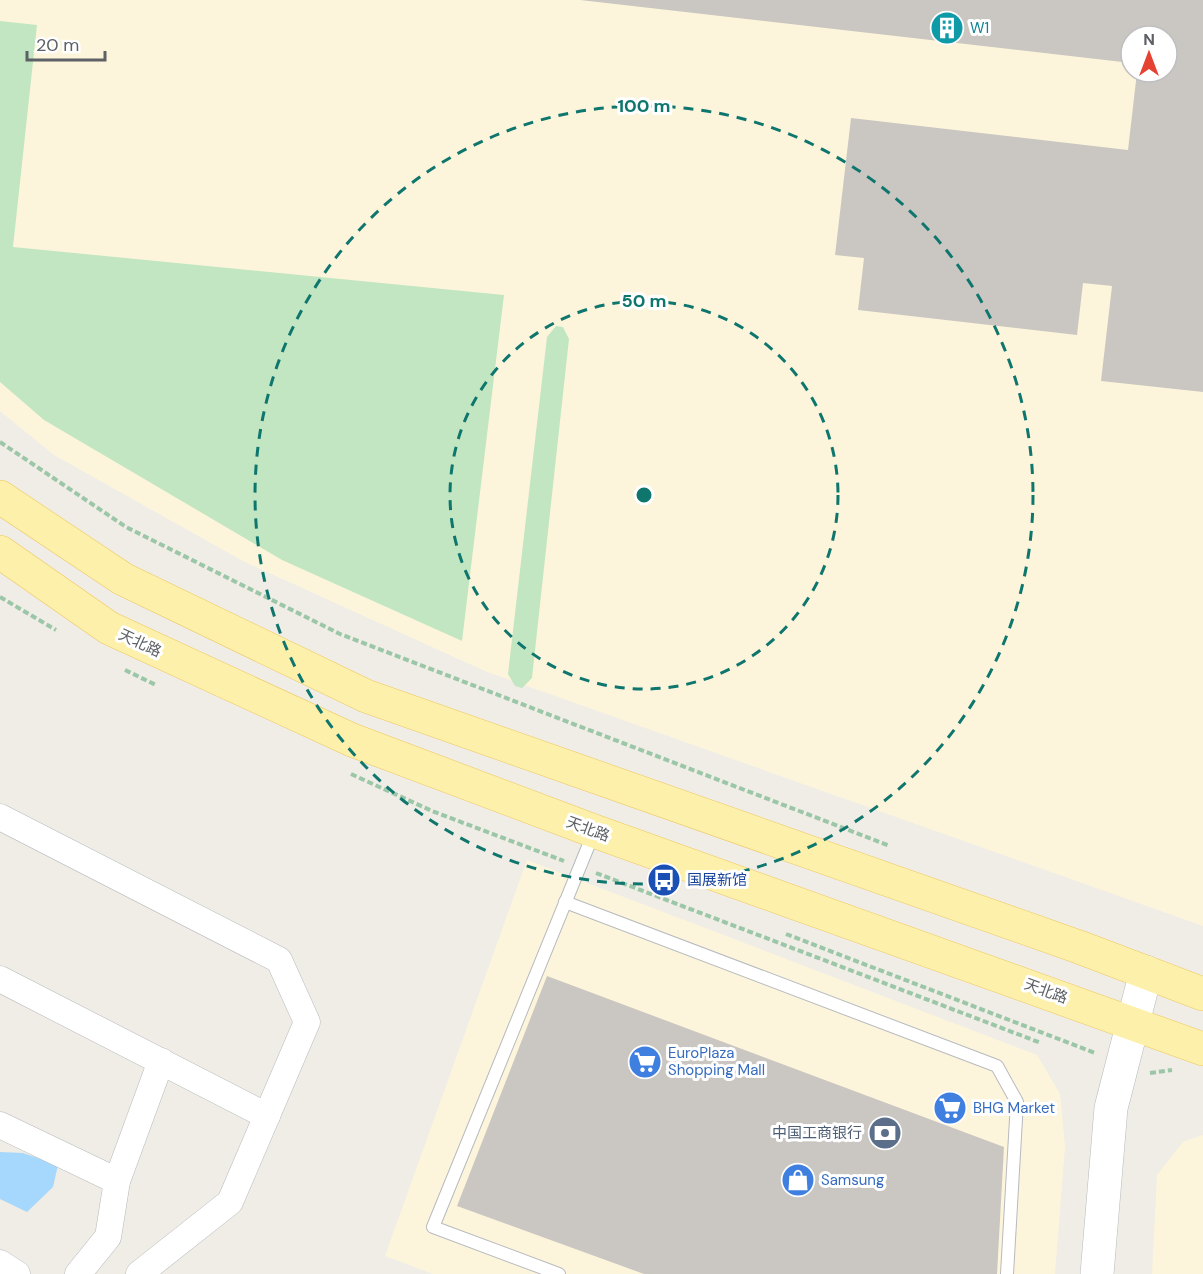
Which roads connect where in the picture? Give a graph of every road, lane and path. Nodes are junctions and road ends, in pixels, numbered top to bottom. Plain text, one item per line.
1 (0, 442) edge
2 (0, 497) edge
3 (0, 552) edge
4 (0, 817) edge
5 (594, 831) junction
6 (895, 848) dead end
7 (565, 902) junction
8 (1146, 972) junction
9 (0, 979) edge
10 (1203, 994) edge
11 (1134, 1023) junction
12 (1203, 1049) edge
13 (161, 1061) junction
14 (267, 1116) junction
15 (0, 1125) edge
16 (117, 1180) junction
17 (0, 1263) edge
18 (16, 1274) edge
19 (78, 1274) edge
20 (139, 1274) edge
21 (559, 1274) edge
22 (1008, 1274) edge
23 (1096, 1274) edge

1 - 6 path
2 - 8 main road
3 - 5 main road, 天北路
4 - 14 street
5 - 7 lane
5 - 11 main road, 天北路
7 - 21 lane
7 - 22 lane
8 - 10 main road
8 - 11 street
9 - 13 street
11 - 12 main road, 天北路
11 - 23 street
13 - 14 street
13 - 16 street
14 - 20 street
15 - 16 street
16 - 19 street
17 - 18 street

